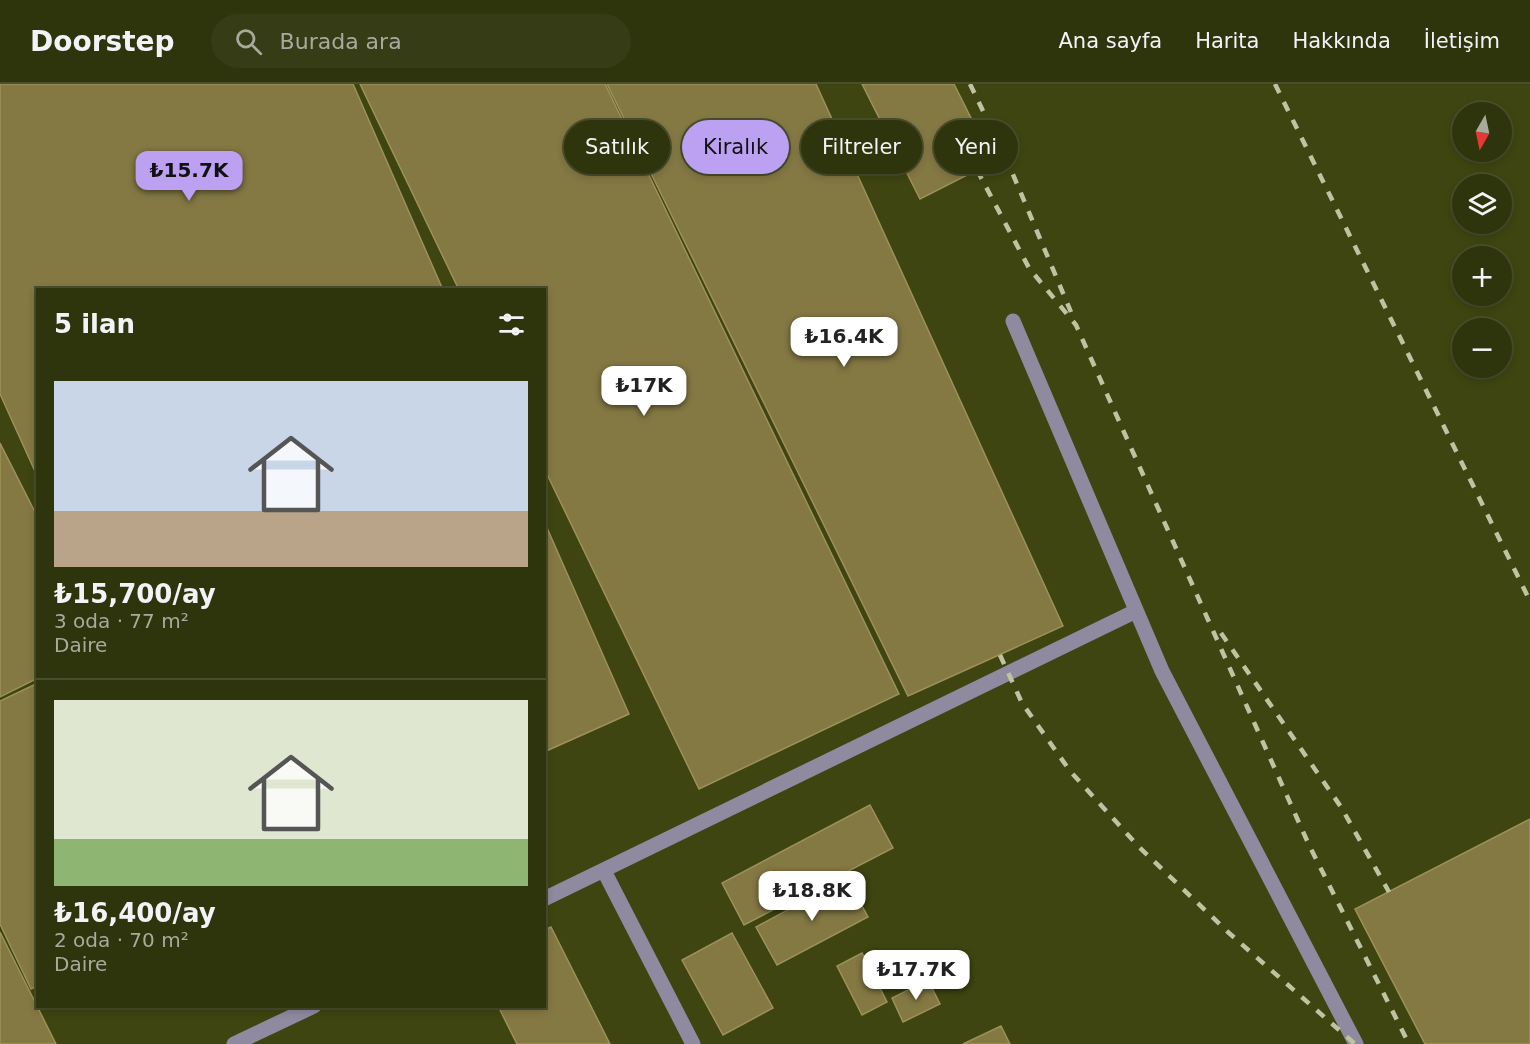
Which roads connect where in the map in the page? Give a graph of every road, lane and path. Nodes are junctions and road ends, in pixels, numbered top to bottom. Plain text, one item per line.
1 (1012, 321) dead end
2 (1137, 611) junction
3 (604, 871) junction
4 (546, 898) edge
5 (310, 1008) edge
6 (234, 1044) edge
7 (693, 1044) edge
8 (1356, 1044) edge

1 - 2 lane
2 - 3 lane
2 - 8 lane
3 - 4 lane
3 - 7 lane
5 - 6 lane

